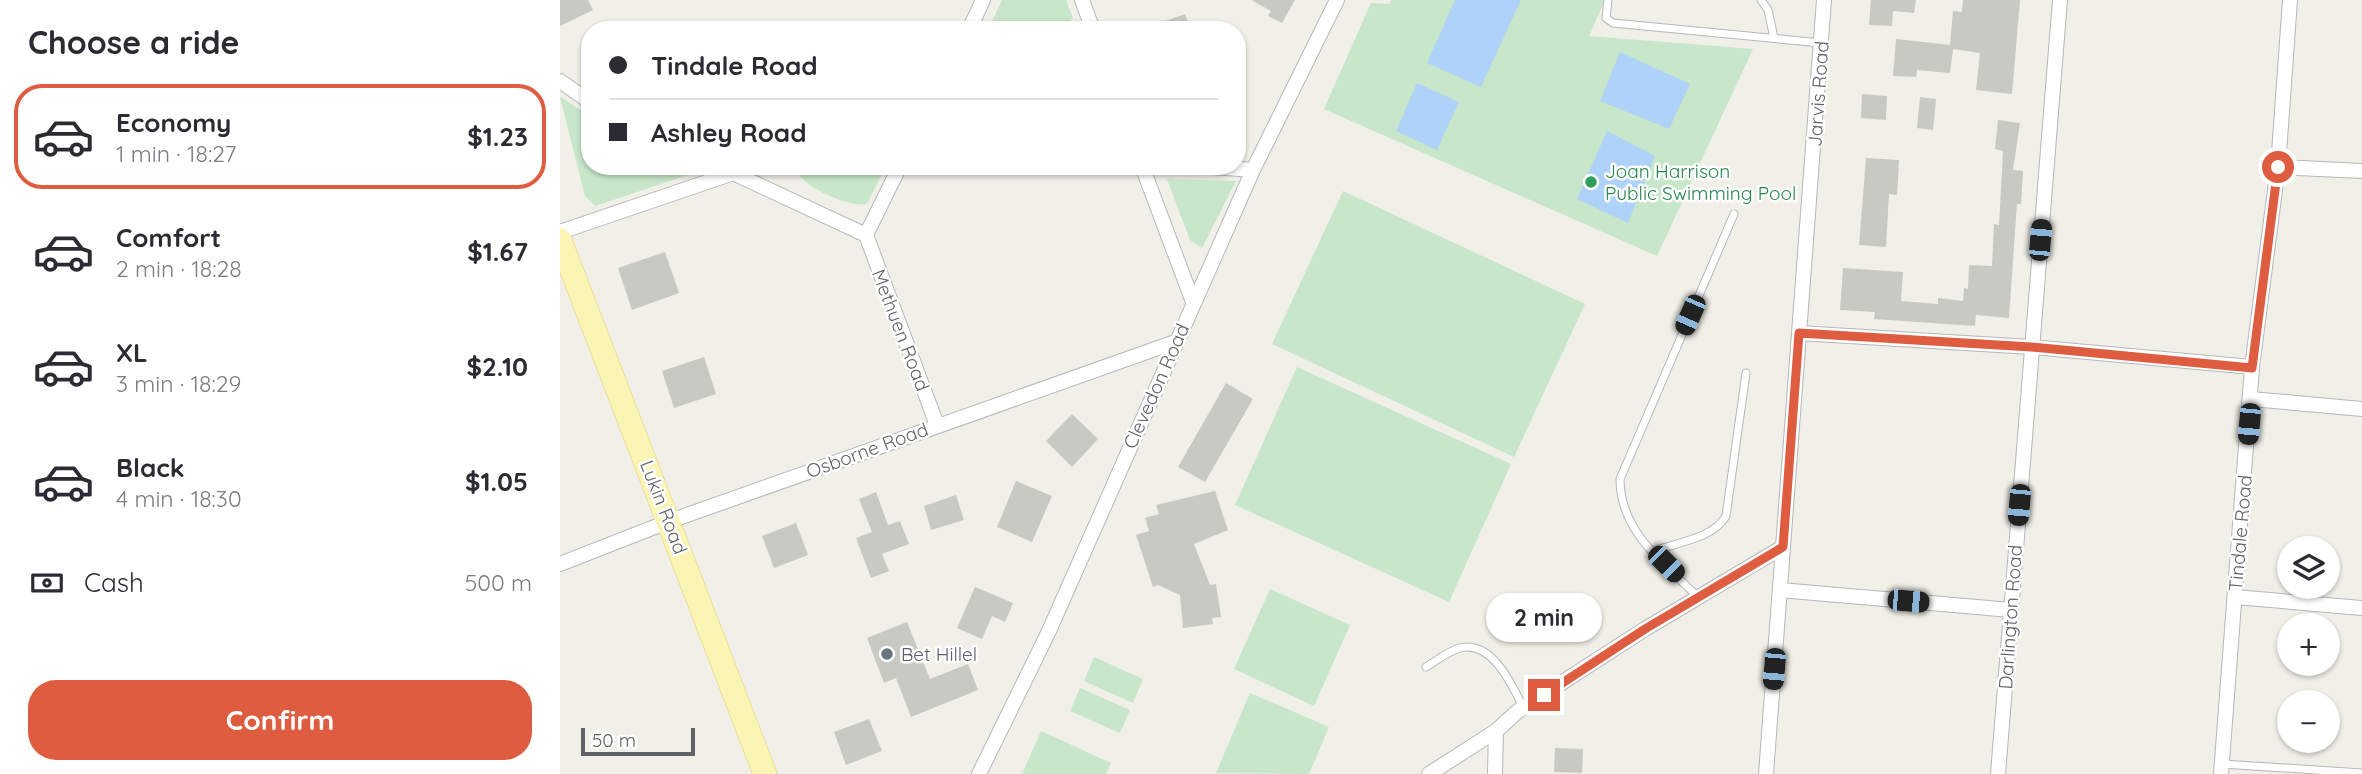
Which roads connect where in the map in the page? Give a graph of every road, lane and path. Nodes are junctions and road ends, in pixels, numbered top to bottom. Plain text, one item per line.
1 (983, 0) edge
2 (1082, 0) edge
3 (1337, 0) edge
4 (1608, 0) edge
5 (1761, 0) edge
6 (1824, 0) edge
7 (2060, 0) edge
8 (2290, 0) edge
9 (973, 21) edge
10 (1090, 21) edge
11 (1774, 38) junction
12 (1821, 43) junction
13 (560, 81) edge
14 (581, 96) edge
15 (2278, 167) junction
16 (1246, 169) edge
17 (1254, 170) junction
18 (2362, 171) edge
19 (731, 175) edge
20 (741, 175) edge
21 (896, 175) edge
22 (1145, 175) edge
23 (1734, 214) dead end
24 (560, 232) edge
25 (866, 235) junction
26 (560, 240) edge
27 (1193, 302) junction
28 (1799, 333) junction
29 (1175, 342) junction
30 (2031, 347) junction
31 (2252, 368) junction
32 (1746, 373) dead end
33 (2251, 399) junction
34 (2362, 409) edge
35 (937, 425) junction
36 (670, 521) junction
37 (1783, 547) junction
38 (1653, 551) junction
39 (560, 564) edge
40 (1780, 590) junction
41 (1698, 597) junction
42 (2235, 597) junction
43 (2362, 608) edge
44 (2011, 610) junction
45 (1426, 667) dead end
46 (1524, 708) junction
47 (1496, 731) junction
48 (2222, 769) edge
49 (2362, 773) edge
50 (765, 774) edge
51 (979, 774) edge
52 (1429, 774) edge
53 (1495, 774) edge
54 (1766, 774) edge
55 (1998, 774) edge

1 - 9 street
2 - 10 street
3 - 17 street, Clevedon Road
4 - 11 lane
5 - 11 lane
6 - 12 street, Jarvis Road
7 - 30 street, Darlington Road
8 - 15 street, Tindale Road
11 - 12 lane
12 - 28 street, Jarvis Road
13 - 14 street
15 - 18 street
15 - 31 street, Tindale Road
16 - 17 street
17 - 27 street, Clevedon Road
19 - 24 street
20 - 25 street
21 - 25 street
22 - 27 street
23 - 38 lane
25 - 35 street, Methuen Road
26 - 36 main road, Lukin Road
27 - 29 street, Clevedon Road
28 - 30 street
28 - 37 street, Jarvis Road
29 - 35 street, Osborne Road
29 - 51 street, Clevedon Road
30 - 31 street
30 - 44 street, Darlington Road
31 - 33 street, Tindale Road
32 - 38 lane
33 - 34 street
33 - 42 street, Tindale Road
35 - 36 street, Osborne Road
36 - 39 street, Osborne Road
36 - 50 main road, Lukin Road
37 - 40 street, Jarvis Road
37 - 41 street
38 - 41 lane
40 - 44 street
40 - 54 street, Jarvis Road
41 - 46 street
42 - 43 street
42 - 48 street, Tindale Road
44 - 55 street, Darlington Road
45 - 46 lane
46 - 47 street
47 - 52 street
47 - 53 street
48 - 49 lane

